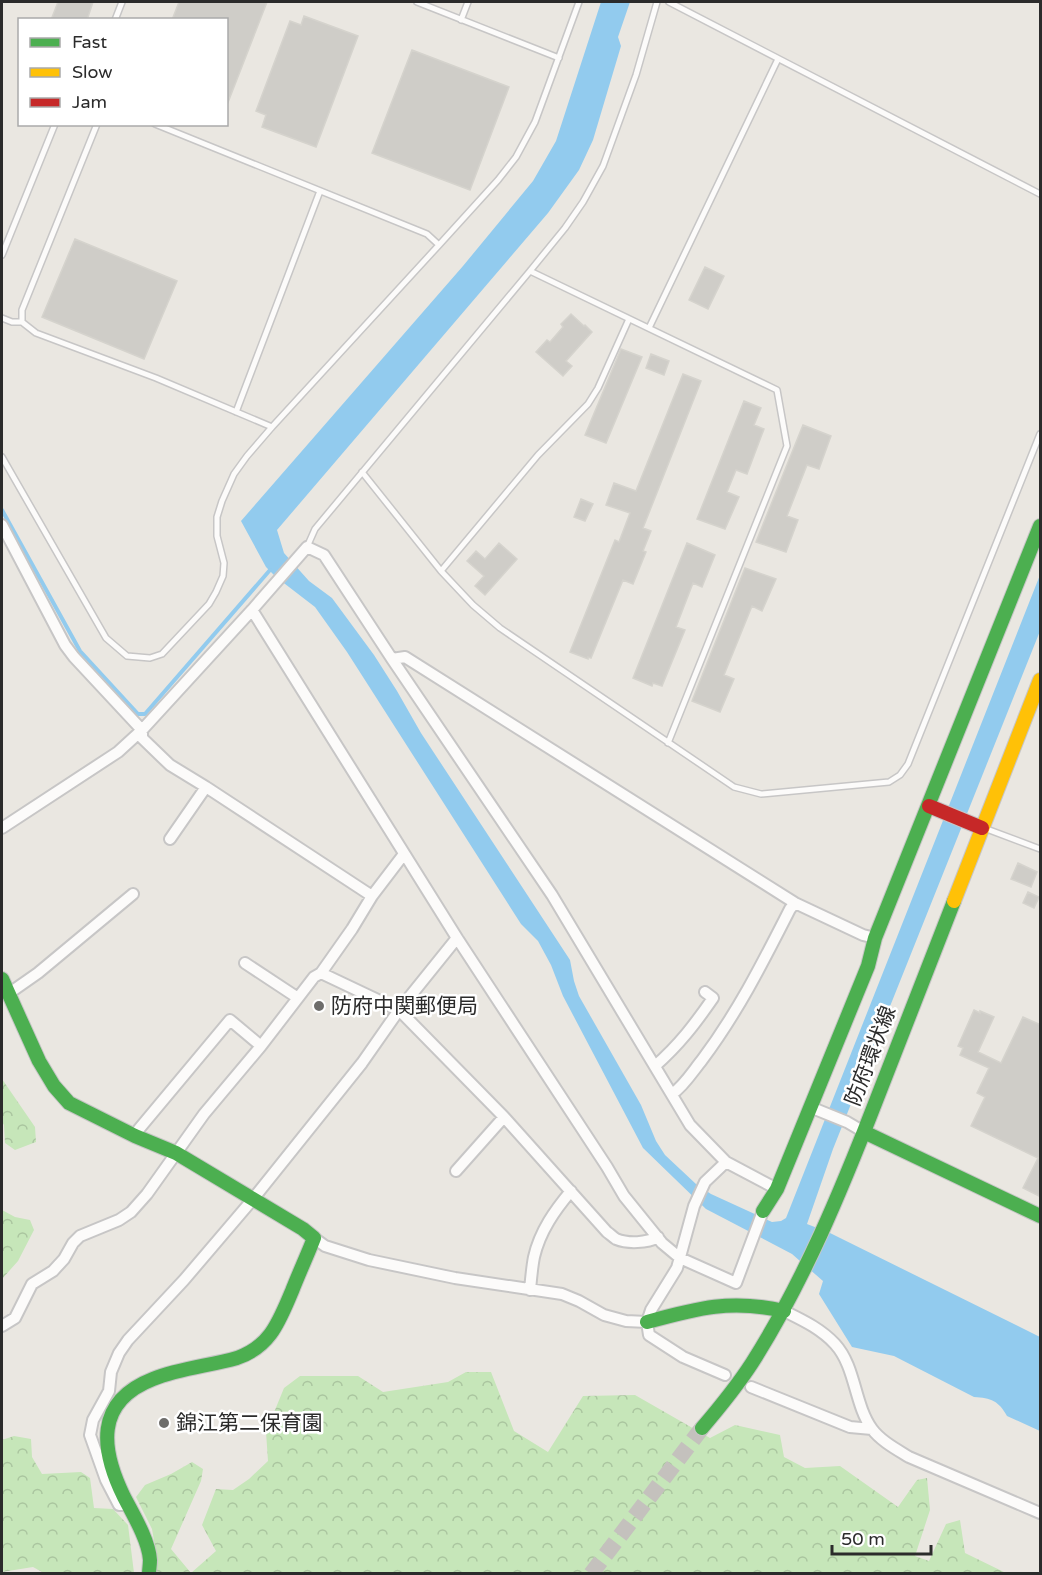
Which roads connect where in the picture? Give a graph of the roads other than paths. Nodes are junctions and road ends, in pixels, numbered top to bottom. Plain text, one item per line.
1 (122, 2) edge
2 (417, 2) edge
3 (468, 2) edge
4 (579, 2) edge
5 (657, 2) edge
6 (669, 2) edge
7 (116, 18) edge
8 (460, 20) junction
9 (559, 58) junction
10 (778, 59) junction
11 (54, 126) edge
12 (96, 126) edge
13 (160, 126) edge
14 (320, 191) junction
15 (1041, 194) edge
16 (439, 245) junction
17 (2, 255) edge
18 (530, 271) junction
19 (2, 318) edge
20 (629, 319) junction
21 (22, 322) junction
22 (649, 328) junction
23 (236, 412) junction
24 (272, 427) junction
25 (1041, 434) edge
26 (2, 457) edge
27 (362, 472) junction
28 (2, 525) edge
29 (1041, 526) edge
30 (307, 547) junction
31 (441, 571) junction
32 (252, 610) junction
33 (392, 659) junction
34 (1041, 680) edge
35 (142, 730) junction
36 (668, 742) junction
37 (206, 787) junction
38 (932, 807) junction
39 (2, 828) edge
40 (982, 828) junction
41 (170, 839) dead end
42 (1041, 849) edge
43 (404, 854) junction
44 (133, 894) dead end
45 (372, 896) junction
46 (795, 903) junction
47 (457, 938) junction
48 (875, 938) junction
49 (245, 963) dead end
50 (321, 973) junction
51 (2, 979) edge
52 (705, 992) dead end
53 (8, 994) junction
54 (297, 998) junction
55 (399, 1010) junction
56 (261, 1046) junction
57 (655, 1066) junction
58 (672, 1094) junction
59 (813, 1108) junction
60 (504, 1117) junction
61 (864, 1132) junction
62 (135, 1136) junction
63 (176, 1153) junction
64 (726, 1162) junction
65 (456, 1171) dead end
66 (777, 1189) junction
67 (571, 1191) junction
68 (253, 1199) junction
69 (764, 1211) joint
70 (1041, 1216) edge
71 (314, 1238) junction
72 (658, 1238) junction
73 (680, 1258) junction
74 (530, 1290) junction
75 (784, 1311) junction
76 (647, 1322) junction
77 (2, 1326) edge
78 (725, 1375) dead end
79 (751, 1387) dead end
80 (702, 1428) tunnel mouth
81 (872, 1429) junction
82 (129, 1505) junction
83 (1041, 1513) edge
84 (149, 1574) edge

1 - 7 lane
2 - 8 lane
3 - 8 lane
4 - 9 lane
5 - 18 lane
6 - 10 lane
8 - 9 lane
9 - 16 lane
10 - 15 lane
10 - 22 lane
11 - 17 lane
12 - 21 lane
13 - 14 lane
14 - 16 lane
14 - 23 lane
16 - 24 lane
18 - 20 lane
18 - 27 lane
19 - 21 lane
20 - 22 lane
20 - 31 lane
21 - 23 lane
22 - 36 lane
23 - 24 lane
24 - 26 lane
25 - 36 lane
27 - 30 lane
27 - 31 lane
28 - 35 street
29 - 38 street
30 - 32 street
30 - 33 street
31 - 36 lane
32 - 35 street
32 - 43 street
33 - 46 street
33 - 57 street
34 - 40 street, 防府環状線
35 - 37 street
35 - 39 street
37 - 41 street
37 - 45 street
38 - 40 street
38 - 48 street
40 - 42 lane
40 - 61 street, 防府環状線
43 - 45 street
43 - 47 street
44 - 53 street
45 - 50 street
46 - 48 street
46 - 58 street
47 - 55 street
47 - 72 street
48 - 59 street
49 - 54 street
50 - 54 street
50 - 55 street
51 - 53 street
52 - 57 street
53 - 62 street
54 - 56 street
55 - 60 street
55 - 68 street
56 - 62 street
56 - 63 street
57 - 58 street
58 - 64 street
59 - 61 street
59 - 66 street
60 - 65 street
60 - 67 street
61 - 70 street
61 - 75 street, 防府環状線
62 - 63 street
63 - 68 street
63 - 77 street
64 - 66 street
64 - 73 street
66 - 69 street
67 - 72 street
67 - 74 street
68 - 71 street
68 - 82 street
69 - 73 street
71 - 74 street
71 - 82 street
72 - 73 street
73 - 76 street
74 - 76 street
75 - 76 street
75 - 80 street, 防府環状線
75 - 81 street
76 - 78 street
79 - 81 street
81 - 83 street
82 - 84 street

